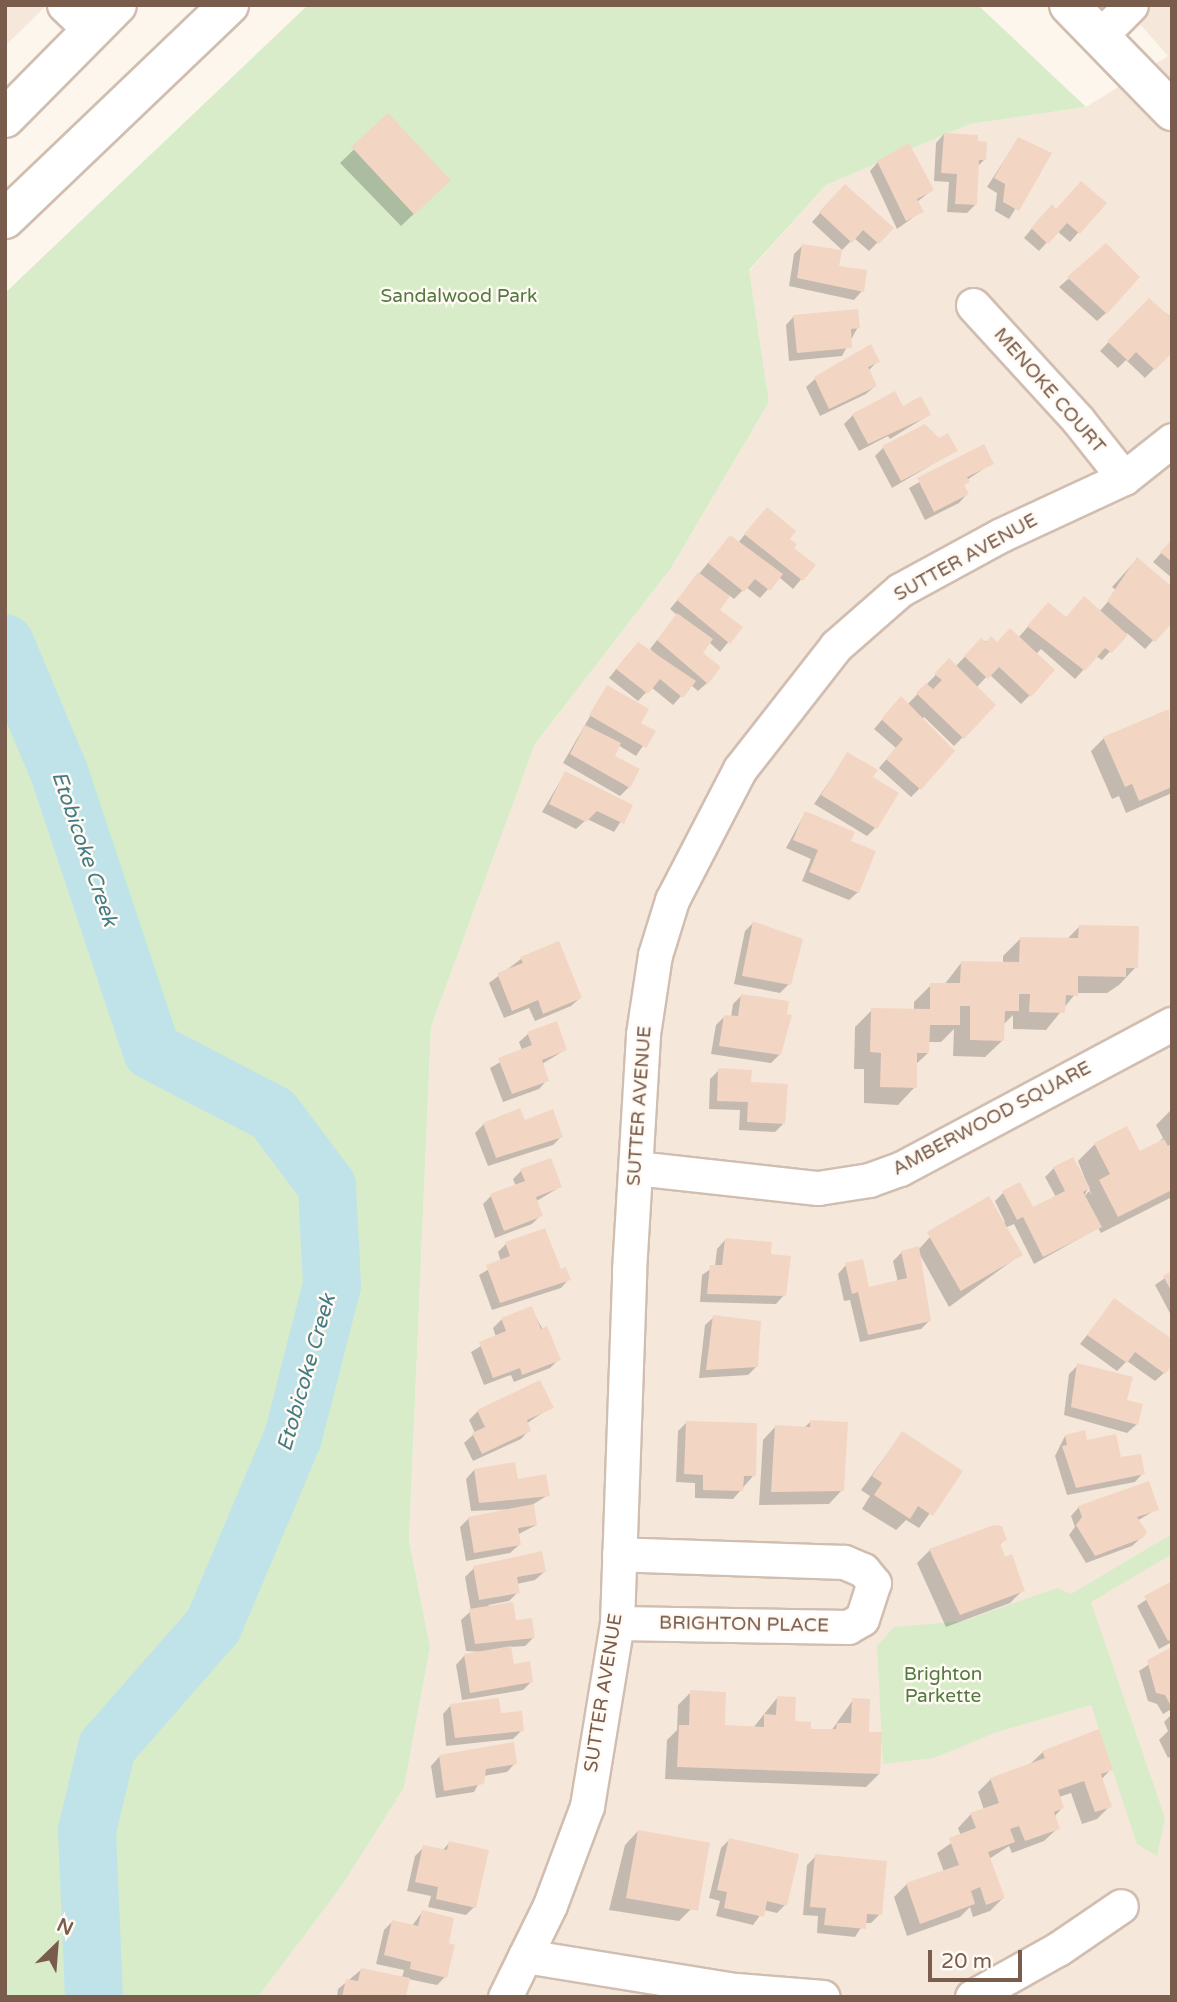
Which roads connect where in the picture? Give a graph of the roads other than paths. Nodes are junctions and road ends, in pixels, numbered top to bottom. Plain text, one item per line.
1 (64, 5) edge
2 (229, 5) edge
3 (1069, 5) edge
4 (1131, 5) edge
5 (104, 18) edge
6 (1099, 37) junction
7 (1172, 111) edge
8 (5, 118) edge
9 (5, 219) edge
10 (973, 304) dead end
11 (1172, 440) edge
12 (1124, 478) junction
13 (1172, 1024) edge
14 (636, 1168) junction
15 (619, 1554) junction
16 (617, 1623) junction
17 (1121, 1906) dead end
18 (525, 1956) junction
19 (505, 1997) edge
20 (823, 1997) edge
21 (972, 1997) edge

1 - 5 street
2 - 9 main road
3 - 6 main road
4 - 6 street
5 - 8 main road
6 - 7 main road
10 - 12 street, MENOKE COURT
11 - 12 street, SUTTER AVENUE
12 - 14 street, SUTTER AVENUE
13 - 14 street, AMBERWOOD SQUARE
14 - 15 street, SUTTER AVENUE
15 - 16 street, SUTTER AVENUE
15 - 16 street, BRIGHTON PLACE
16 - 18 street, SUTTER AVENUE
17 - 21 street
18 - 19 street, SUTTER AVENUE
18 - 20 street

